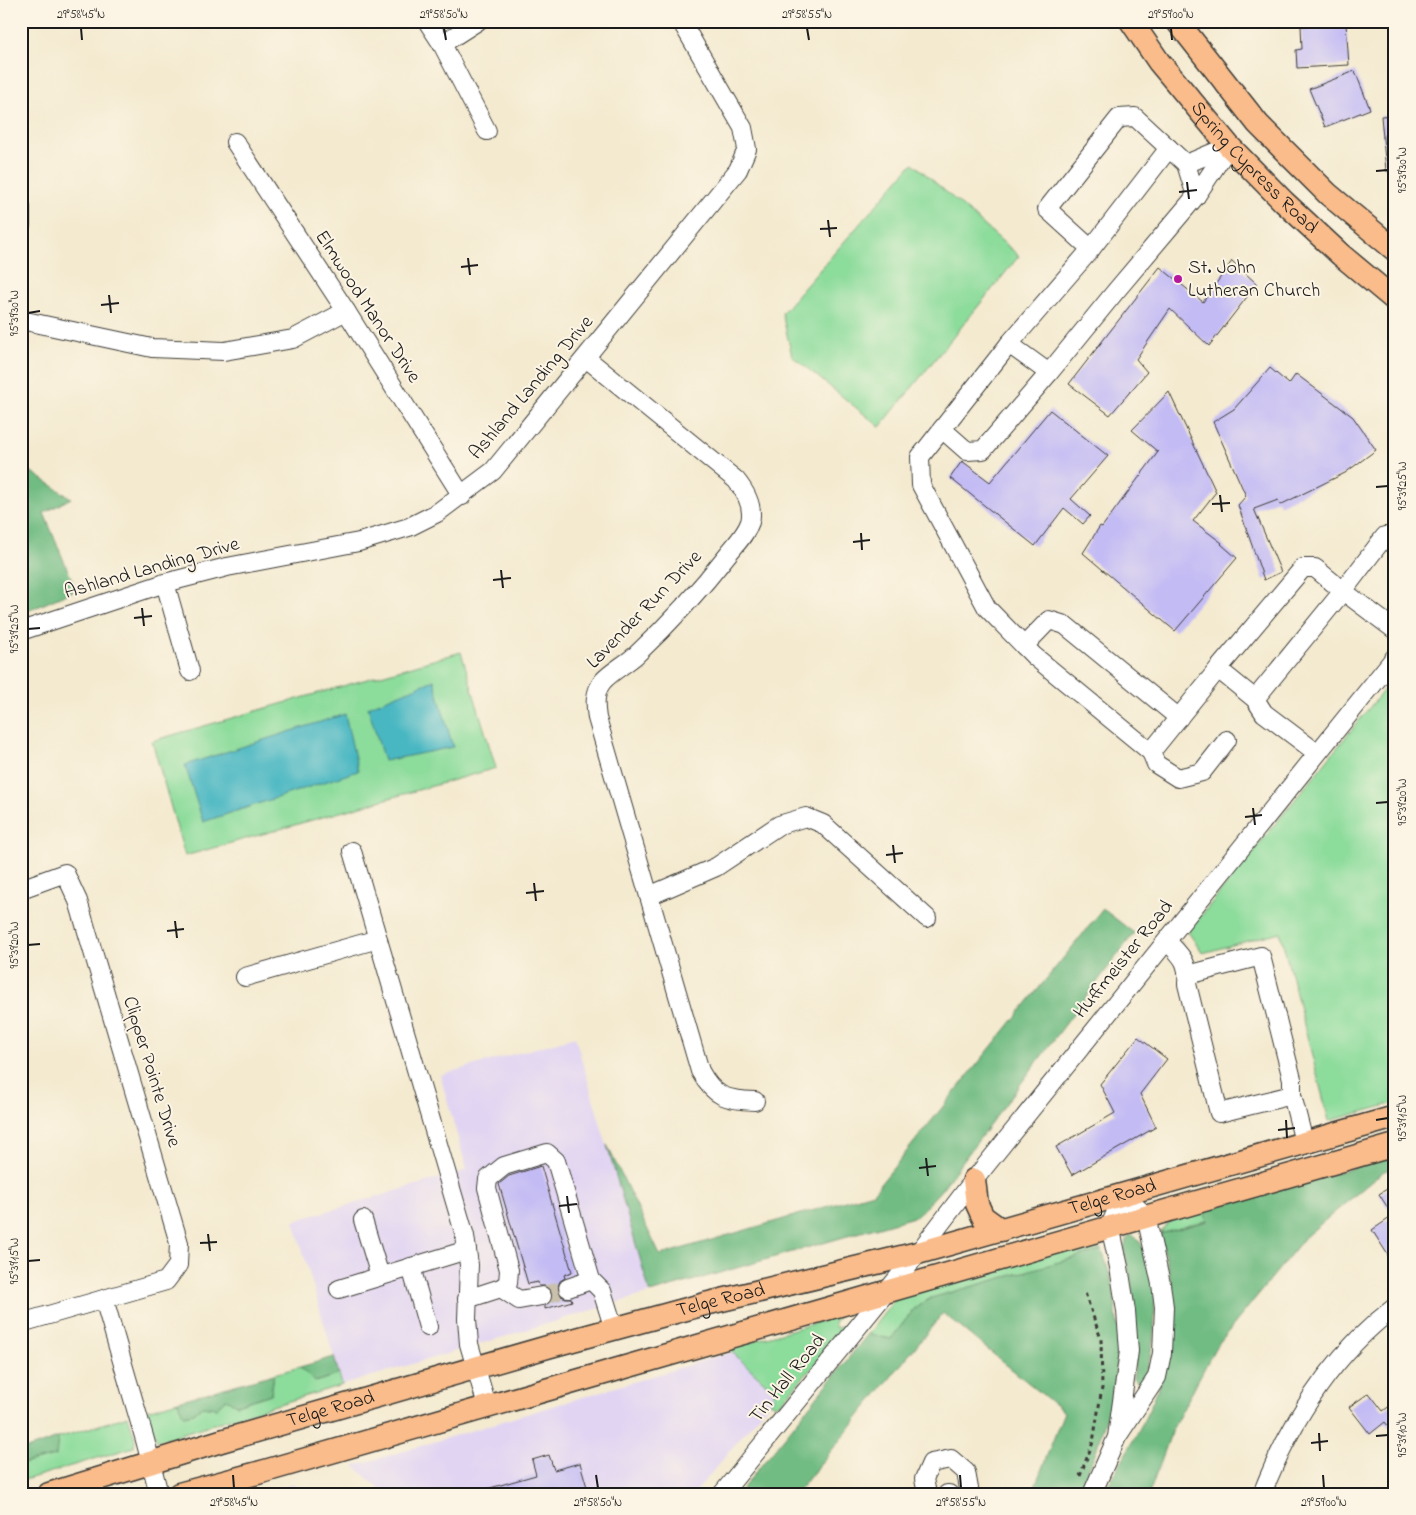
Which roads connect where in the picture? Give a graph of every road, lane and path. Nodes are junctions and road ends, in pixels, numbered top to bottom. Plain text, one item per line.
1 (428, 21) edge
2 (478, 21) edge
3 (681, 21) edge
4 (1131, 21) edge
5 (1177, 21) edge
6 (442, 44) junction
7 (1258, 124) junction
8 (487, 131) dead end
9 (235, 142) dead end
10 (1229, 146) junction
11 (1169, 148) junction
12 (1186, 164) junction
13 (1196, 196) junction
14 (21, 207) edge
15 (21, 225) edge
16 (1091, 249) junction
17 (1395, 250) edge
18 (1395, 300) edge
19 (346, 311) junction
20 (21, 320) edge
21 (1009, 344) junction
22 (586, 358) junction
23 (1049, 373) junction
24 (942, 429) junction
25 (462, 496) junction
26 (1385, 536) dead end
27 (165, 583) junction
28 (1343, 591) junction
29 (1395, 630) edge
30 (21, 631) edge
31 (1024, 646) junction
32 (1395, 657) edge
33 (1218, 670) junction
34 (190, 671) dead end
35 (1255, 699) junction
36 (1179, 718) junction
37 (1226, 740) dead end
38 (1151, 752) junction
39 (1317, 753) junction
40 (352, 851) dead end
41 (21, 888) edge
42 (648, 896) junction
43 (927, 918) dead end
44 (378, 939) junction
45 (1167, 941) junction
46 (1188, 975) junction
47 (245, 977) dead end
48 (1292, 1095) junction
49 (756, 1101) dead end
50 (1395, 1116) edge
51 (1304, 1142) junction
52 (1395, 1145) edge
53 (974, 1180) junction
54 (1123, 1195) junction
55 (1146, 1216) junction
56 (363, 1220) dead end
57 (1110, 1226) junction
58 (1001, 1230) junction
59 (467, 1250) junction
60 (918, 1253) junction
61 (411, 1267) junction
62 (380, 1276) junction
63 (591, 1280) junction
64 (339, 1288) dead end
65 (501, 1288) junction
66 (568, 1288) tunnel mouth
67 (887, 1290) junction
68 (1084, 1290) dead end
69 (542, 1296) tunnel mouth
70 (104, 1299) junction
71 (467, 1299) junction
72 (1395, 1307) edge
73 (21, 1323) edge
74 (428, 1328) dead end
75 (614, 1329) junction
76 (476, 1369) junction
77 (487, 1406) junction
78 (1117, 1437) junction
79 (151, 1463) junction
80 (1084, 1489) edge
81 (49, 1494) edge
82 (159, 1494) edge
83 (179, 1494) edge
84 (722, 1494) edge
85 (927, 1494) edge
86 (970, 1494) edge
87 (1262, 1494) edge

1 - 6 street
2 - 6 street
3 - 22 street, Ashland Landing Drive
4 - 10 main road, Spring Cypress Road
5 - 7 main road, Spring Cypress Road
6 - 8 street
7 - 10 main road
7 - 17 main road, Spring Cypress Road
9 - 19 street, Elmwood Manor Drive
10 - 12 street
10 - 13 street
10 - 18 main road, Spring Cypress Road
11 - 12 street
11 - 16 street
11 - 16 street
12 - 13 street
13 - 23 street
14 - 15 street
16 - 21 street
19 - 20 street
19 - 25 street, Elmwood Manor Drive
21 - 23 street
21 - 24 street
22 - 25 street, Ashland Landing Drive
22 - 42 street, Lavender Run Drive
23 - 24 street
24 - 31 street
25 - 27 street, Ashland Landing Drive
26 - 28 street
27 - 30 street, Ashland Landing Drive
27 - 34 street
28 - 29 street
28 - 33 street
28 - 35 street
31 - 36 street
31 - 38 street
32 - 39 street, Huffmeister Road
33 - 35 street
33 - 36 street
35 - 39 street
36 - 38 street
37 - 38 street
39 - 45 street, Huffmeister Road
40 - 44 street
41 - 70 street, Clipper Pointe Drive
42 - 43 street
42 - 49 street, Lavender Run Drive
44 - 47 street
44 - 59 street
45 - 46 street
45 - 53 street, Huffmeister Road
46 - 48 street
46 - 48 street
48 - 51 street
50 - 51 main road, Telge Road
51 - 54 main road, Telge Road
52 - 55 main road, Telge Road
53 - 58 main road
53 - 60 street, Huffmeister Road
54 - 55 street
54 - 57 street
54 - 58 main road, Telge Road
55 - 57 main road, Telge Road
55 - 78 street
56 - 62 street
57 - 67 main road, Telge Road
57 - 78 street
58 - 60 main road, Telge Road
59 - 61 street
59 - 71 street
60 - 67 street, Huffmeister Road
60 - 75 main road, Telge Road
61 - 62 street
61 - 74 street
62 - 64 street
63 - 65 street
63 - 66 street
63 - 75 street
65 - 69 street
65 - 71 street
67 - 77 main road, Telge Road
67 - 84 street, Tin Hall Road
68 - 80 path
70 - 73 street
70 - 79 street
71 - 76 street
72 - 87 street
75 - 76 main road, Telge Road
76 - 77 street
76 - 79 main road, Telge Road
77 - 83 main road, Telge Road
78 - 80 street
79 - 81 main road, Telge Road
79 - 82 street
85 - 86 street

